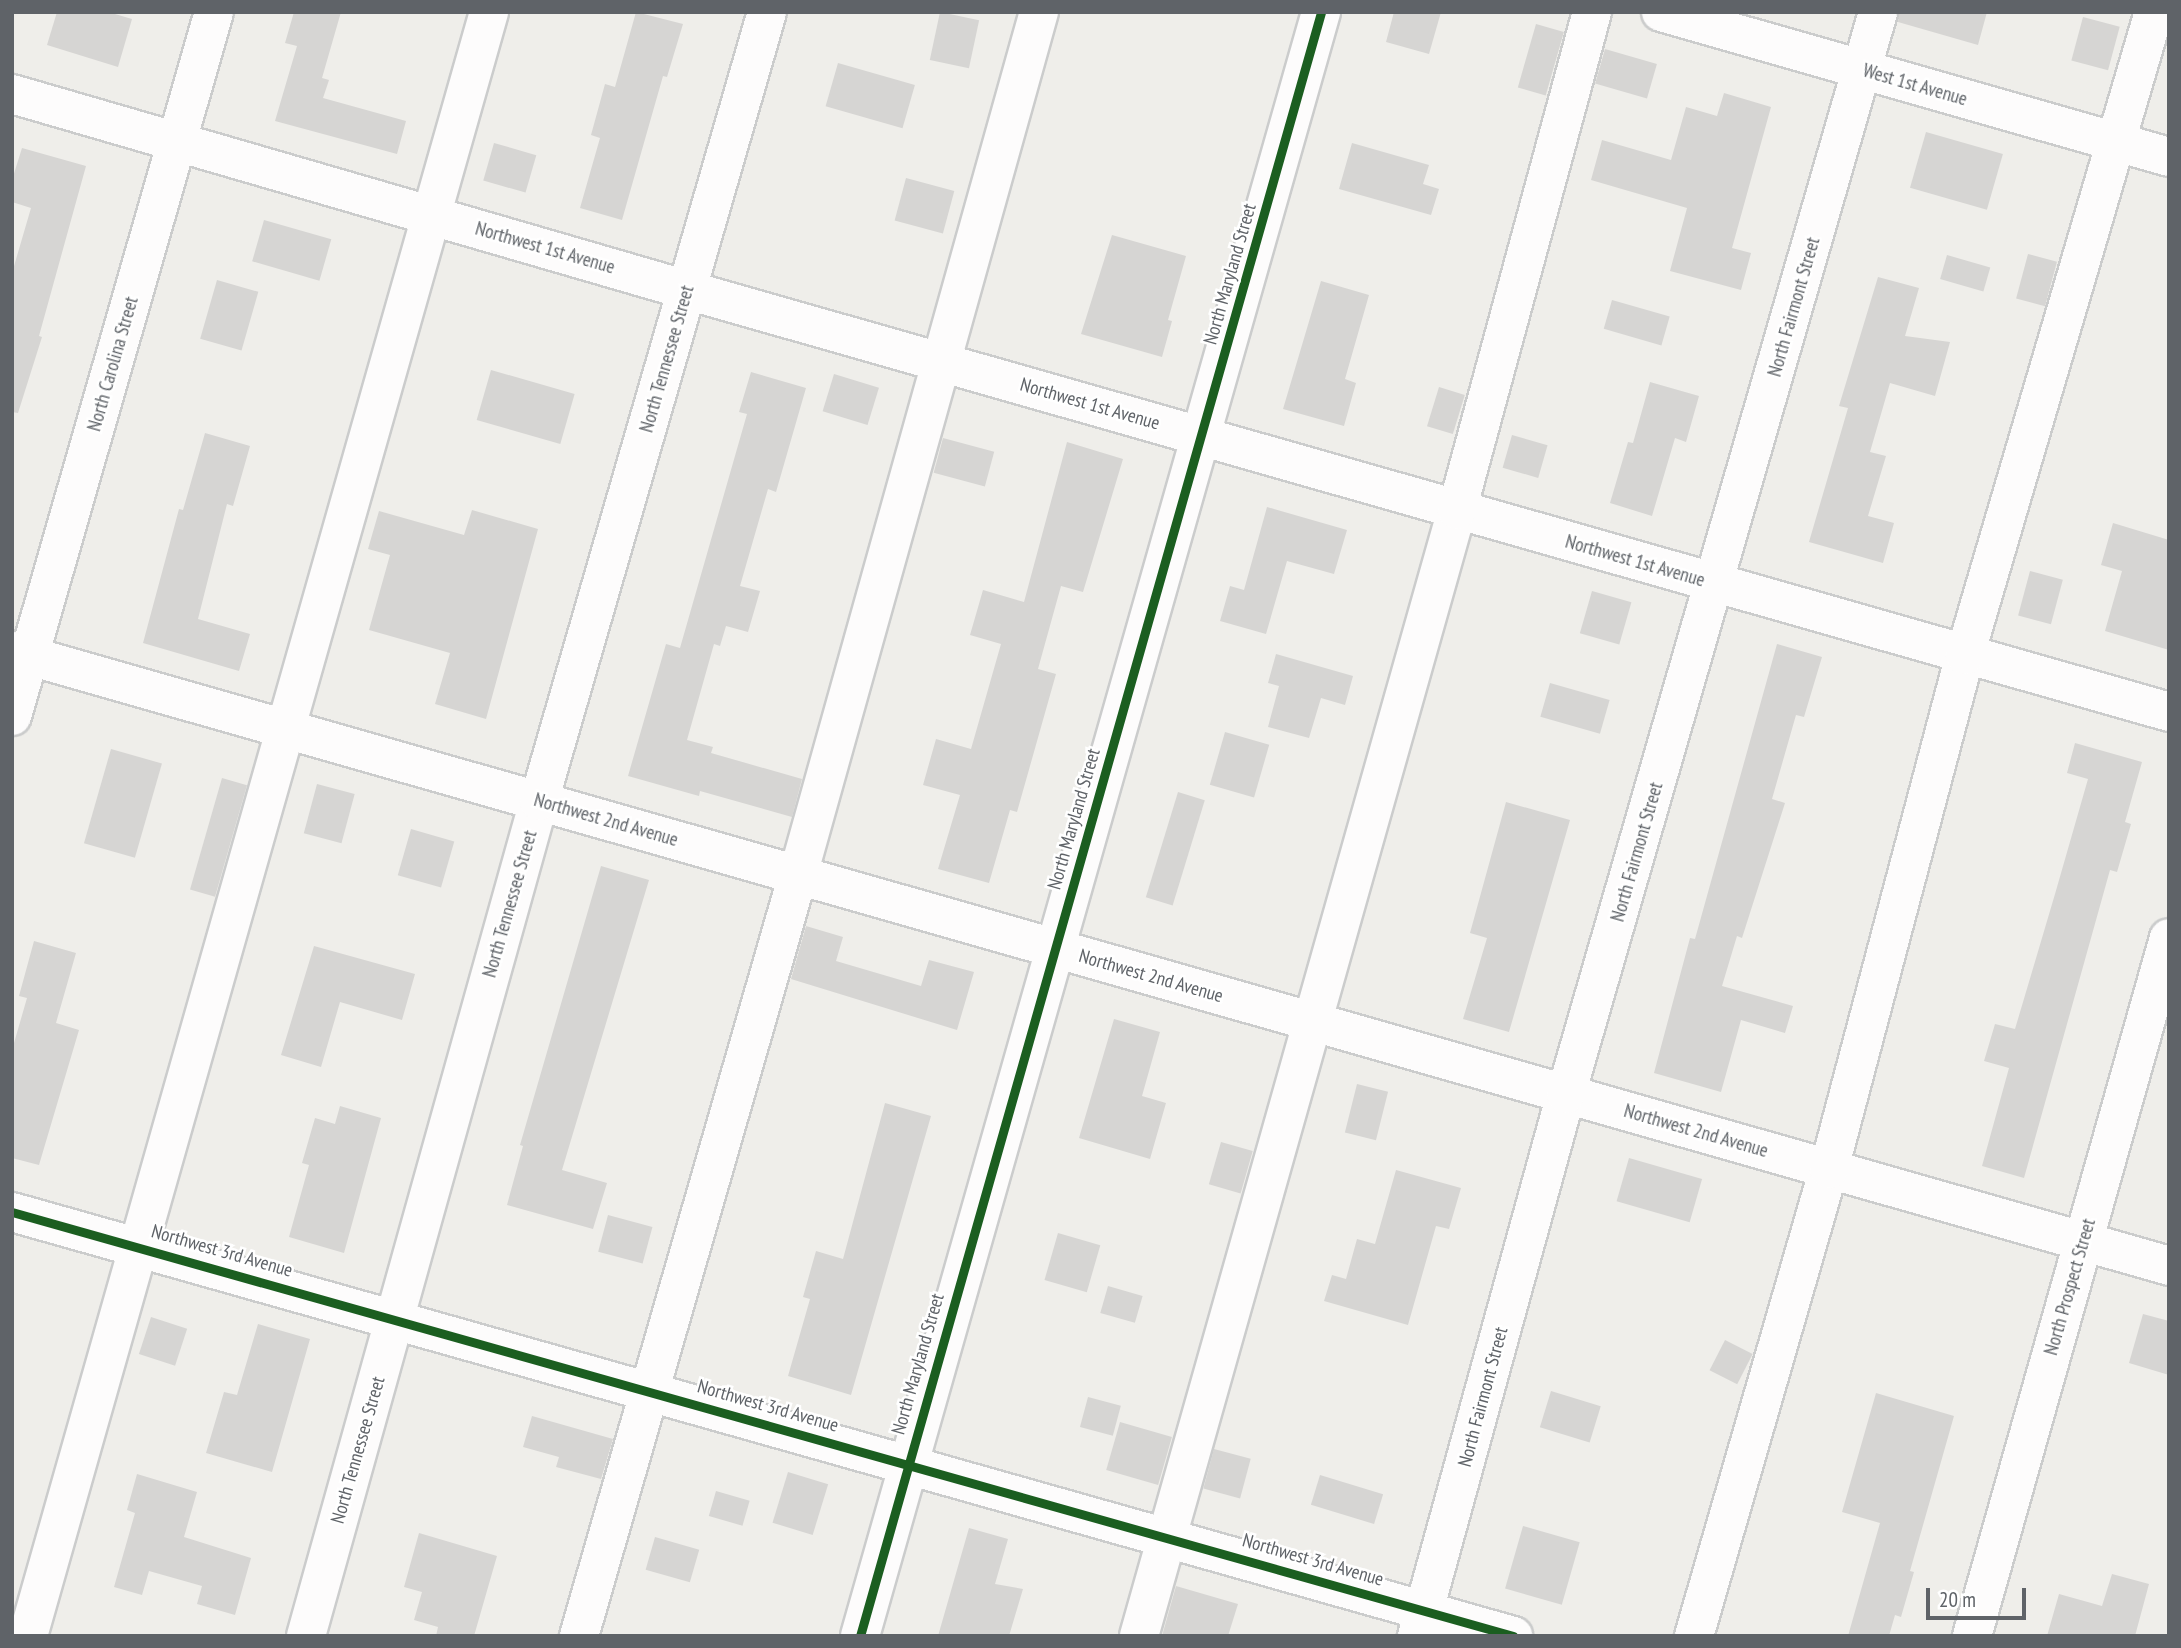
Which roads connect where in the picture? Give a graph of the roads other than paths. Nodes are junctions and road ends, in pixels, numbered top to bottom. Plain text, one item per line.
1 (214, 12) edge
2 (489, 12) edge
3 (766, 12) edge
4 (1039, 12) edge
5 (1321, 12) edge
6 (1592, 12) edge
7 (1661, 12) edge
8 (1878, 12) edge
9 (2154, 12) edge
10 (1861, 69) junction
11 (12, 94) edge
12 (177, 140) junction
13 (2116, 142) junction
14 (2169, 157) edge
15 (431, 215) junction
16 (687, 290) junction
17 (940, 362) junction
18 (1202, 436) junction
19 (1457, 510) junction
20 (1714, 584) junction
21 (21, 654) edge
22 (1965, 655) junction
23 (2169, 712) edge
24 (12, 716) edge
25 (284, 728) junction
26 (539, 801) junction
27 (798, 875) junction
28 (2169, 938) edge
29 (1055, 948) junction
30 (1310, 1021) junction
31 (1566, 1094) junction
32 (1829, 1169) junction
33 (12, 1212) edge
34 (2083, 1241) junction
35 (140, 1247) junction
36 (2169, 1266) edge
37 (395, 1317) junction
38 (650, 1390) junction
39 (908, 1464) junction
40 (1168, 1537) junction
41 (1420, 1623) edge
42 (28, 1636) edge
43 (306, 1636) edge
44 (579, 1636) edge
45 (860, 1636) edge
46 (1139, 1636) edge
47 (1513, 1636) edge
48 (1693, 1636) edge
49 (1972, 1636) edge

1 - 12 street, North Carolina Street
2 - 15 street
3 - 16 street, North Tennessee Street
4 - 17 street
5 - 18 street, North Maryland Street
6 - 19 street
7 - 10 street, West 1st Avenue
8 - 10 street, North Fairmont Street
9 - 13 street
10 - 13 street, West 1st Avenue
10 - 20 street, North Fairmont Street
11 - 12 street, Northwest 1st Avenue
12 - 15 street, Northwest 1st Avenue
12 - 21 street, North Carolina Street
13 - 14 street, West 1st Avenue
13 - 22 street
15 - 16 street, Northwest 1st Avenue
15 - 25 street
16 - 17 street, Northwest 1st Avenue
16 - 26 street, North Tennessee Street
17 - 18 street, Northwest 1st Avenue
17 - 27 street
18 - 19 street, Northwest 1st Avenue
18 - 29 street, North Maryland Street
19 - 20 street, Northwest 1st Avenue
19 - 30 street
20 - 22 street, Northwest 1st Avenue
20 - 31 street, North Fairmont Street
21 - 24 street, North Carolina Street
21 - 25 street, Northwest 2nd Avenue
22 - 23 street, Northwest 1st Avenue
22 - 32 street
25 - 26 street, Northwest 2nd Avenue
25 - 35 street
26 - 27 street, Northwest 2nd Avenue
26 - 37 street, North Tennessee Street
27 - 29 street, Northwest 2nd Avenue
27 - 38 street
28 - 34 street, North Prospect Street
29 - 30 street, Northwest 2nd Avenue
29 - 39 street, North Maryland Street
30 - 31 street, Northwest 2nd Avenue
30 - 40 street
31 - 32 street, Northwest 2nd Avenue
31 - 41 street, North Fairmont Street
32 - 34 street, Northwest 2nd Avenue
32 - 48 street
33 - 35 street, Northwest 3rd Avenue
34 - 36 street, Northwest 2nd Avenue
34 - 49 street, North Prospect Street
35 - 37 street, Northwest 3rd Avenue
35 - 42 street
37 - 38 street, Northwest 3rd Avenue
37 - 43 street, North Tennessee Street
38 - 39 street, Northwest 3rd Avenue
38 - 44 street
39 - 40 street, Northwest 3rd Avenue
39 - 45 street, North Maryland Street
40 - 41 street, Northwest 3rd Avenue
40 - 46 street
41 - 47 street, Northwest 3rd Avenue

